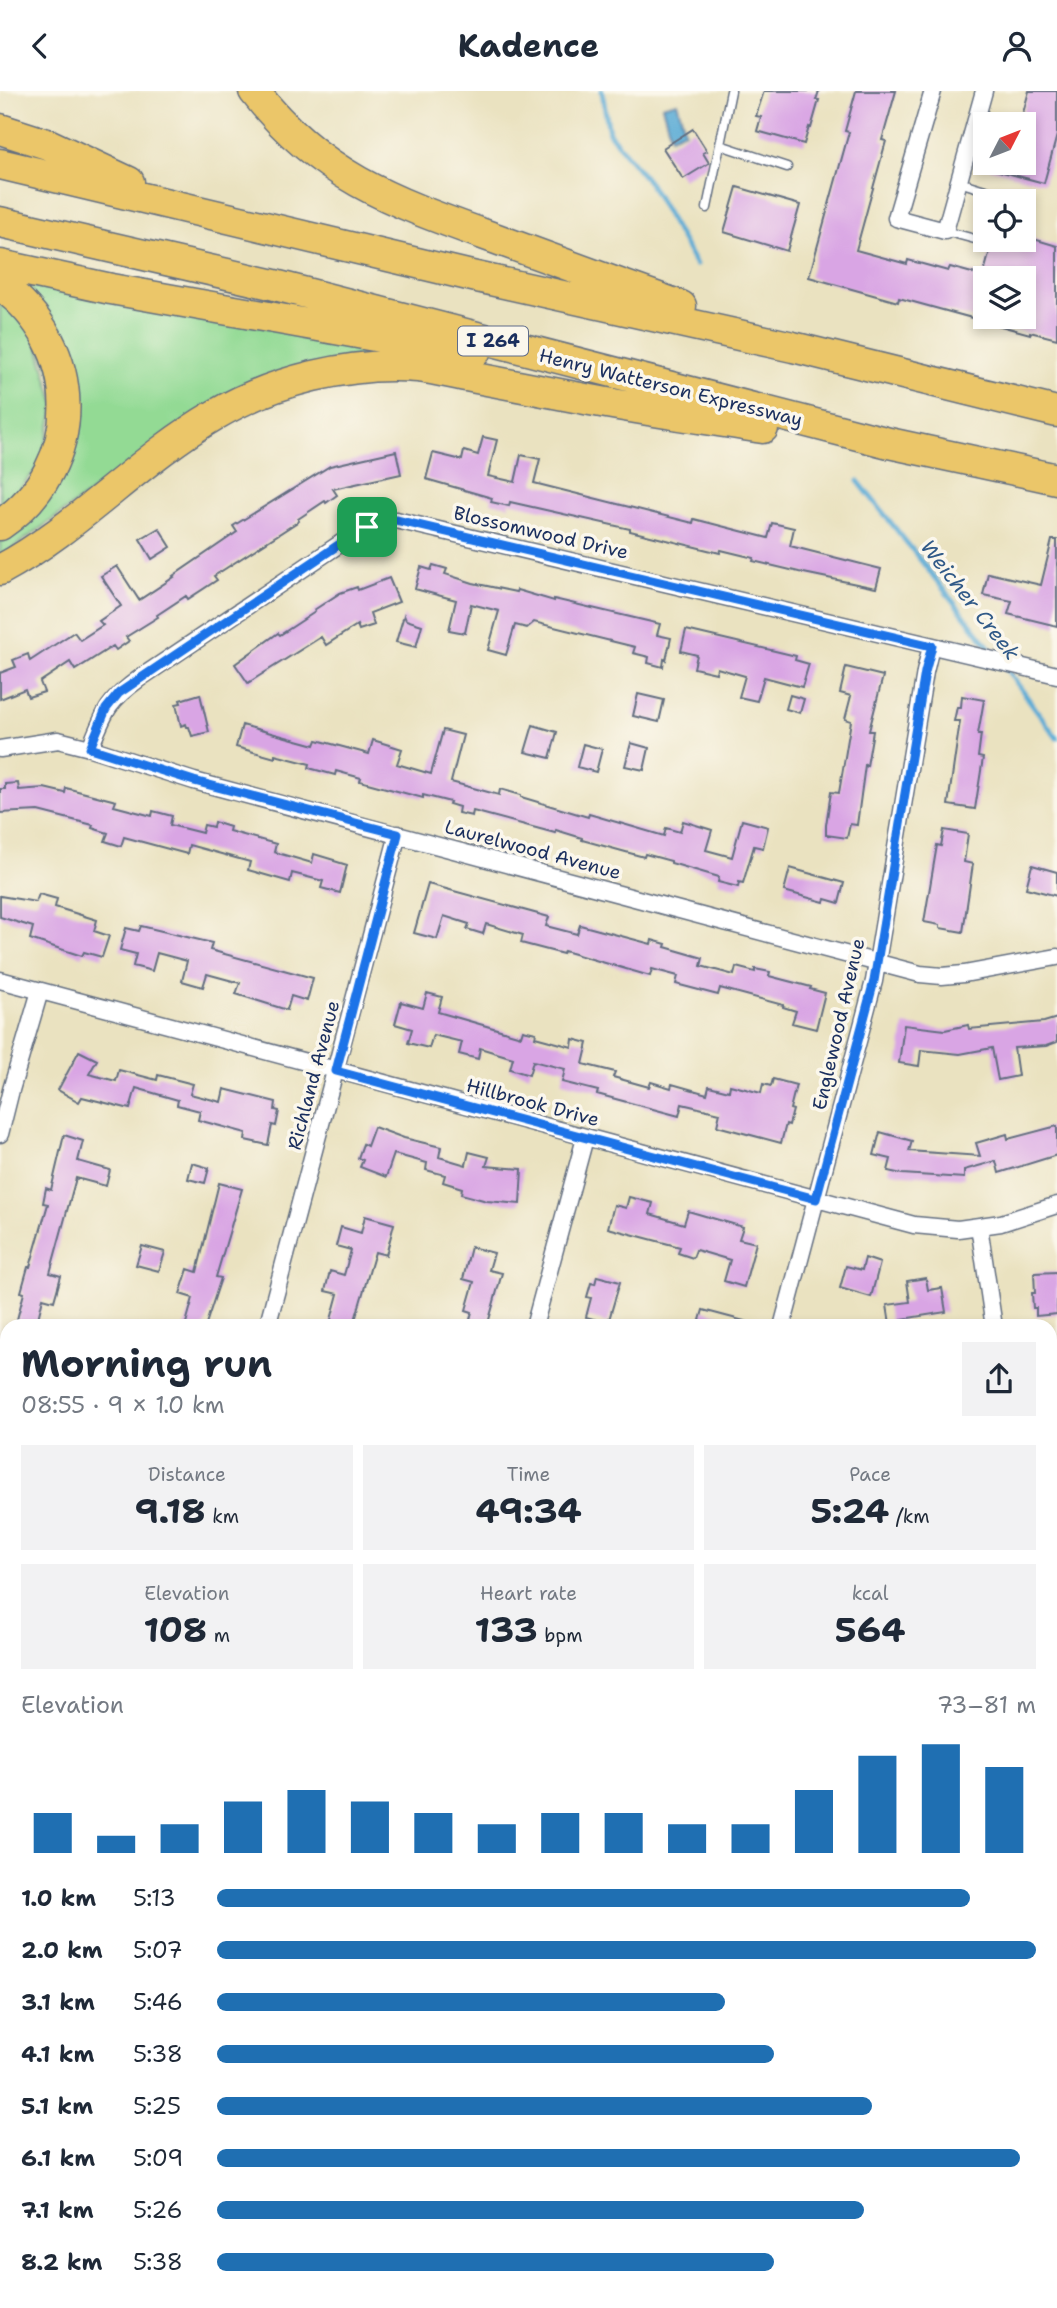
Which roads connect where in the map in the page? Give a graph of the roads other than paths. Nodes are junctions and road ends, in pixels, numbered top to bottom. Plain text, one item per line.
1 (254, 91) edge
2 (731, 91) edge
3 (933, 91) edge
4 (984, 91) edge
5 (0, 129) edge
6 (720, 145) junction
7 (0, 164) edge
8 (787, 167) dead end
9 (958, 182) junction
10 (981, 189) edge
11 (183, 208) junction
12 (708, 208) dead end
13 (0, 222) edge
14 (945, 231) junction
15 (973, 239) edge
16 (0, 265) edge
17 (0, 285) edge
18 (793, 347) junction
19 (585, 365) junction
20 (1057, 412) edge
21 (985, 464) junction
22 (1057, 479) edge
23 (0, 525) edge
24 (0, 570) edge
25 (932, 646) junction
26 (1057, 675) edge
27 (90, 748) junction
28 (0, 749) edge
29 (398, 834) junction
30 (1057, 957) edge
31 (876, 963) junction
32 (0, 980) edge
33 (40, 991) junction
34 (336, 1071) junction
35 (0, 1134) edge
36 (585, 1138) junction
37 (816, 1199) junction
38 (1057, 1205) edge
39 (979, 1226) junction
40 (269, 1319) edge
41 (536, 1319) edge
42 (784, 1319) edge
43 (993, 1319) edge

1 - 18 highway
2 - 6 lane
3 - 14 street
4 - 9 street
5 - 11 highway
6 - 8 lane
6 - 12 lane
7 - 11 highway
9 - 10 lane
9 - 14 street
11 - 18 highway
13 - 19 highway, Henry Watterson Expressway / I 264
14 - 15 lane
16 - 19 highway
17 - 23 highway
18 - 20 highway
19 - 21 highway, Henry Watterson Expressway / I 264
21 - 22 highway, Henry Watterson Expressway / I 264
21 - 24 highway
25 - 26 street, Blossomwood Drive
25 - 27 street, Blossomwood Drive
25 - 31 street, Englewood Avenue
27 - 28 street, Laurelwood Avenue
27 - 29 street, Laurelwood Avenue
29 - 31 street, Laurelwood Avenue
29 - 34 street, Richland Avenue
30 - 31 street, Laurelwood Avenue
31 - 37 street, Englewood Avenue
32 - 33 street, Hillbrook Drive
33 - 34 street, Hillbrook Drive
33 - 35 street
34 - 36 street, Hillbrook Drive
34 - 40 street, Richland Avenue
36 - 37 street, Hillbrook Drive
36 - 41 street
37 - 39 street, Hillbrook Drive
37 - 42 street, Englewood Avenue
38 - 39 street, Hillbrook Drive
39 - 43 street

